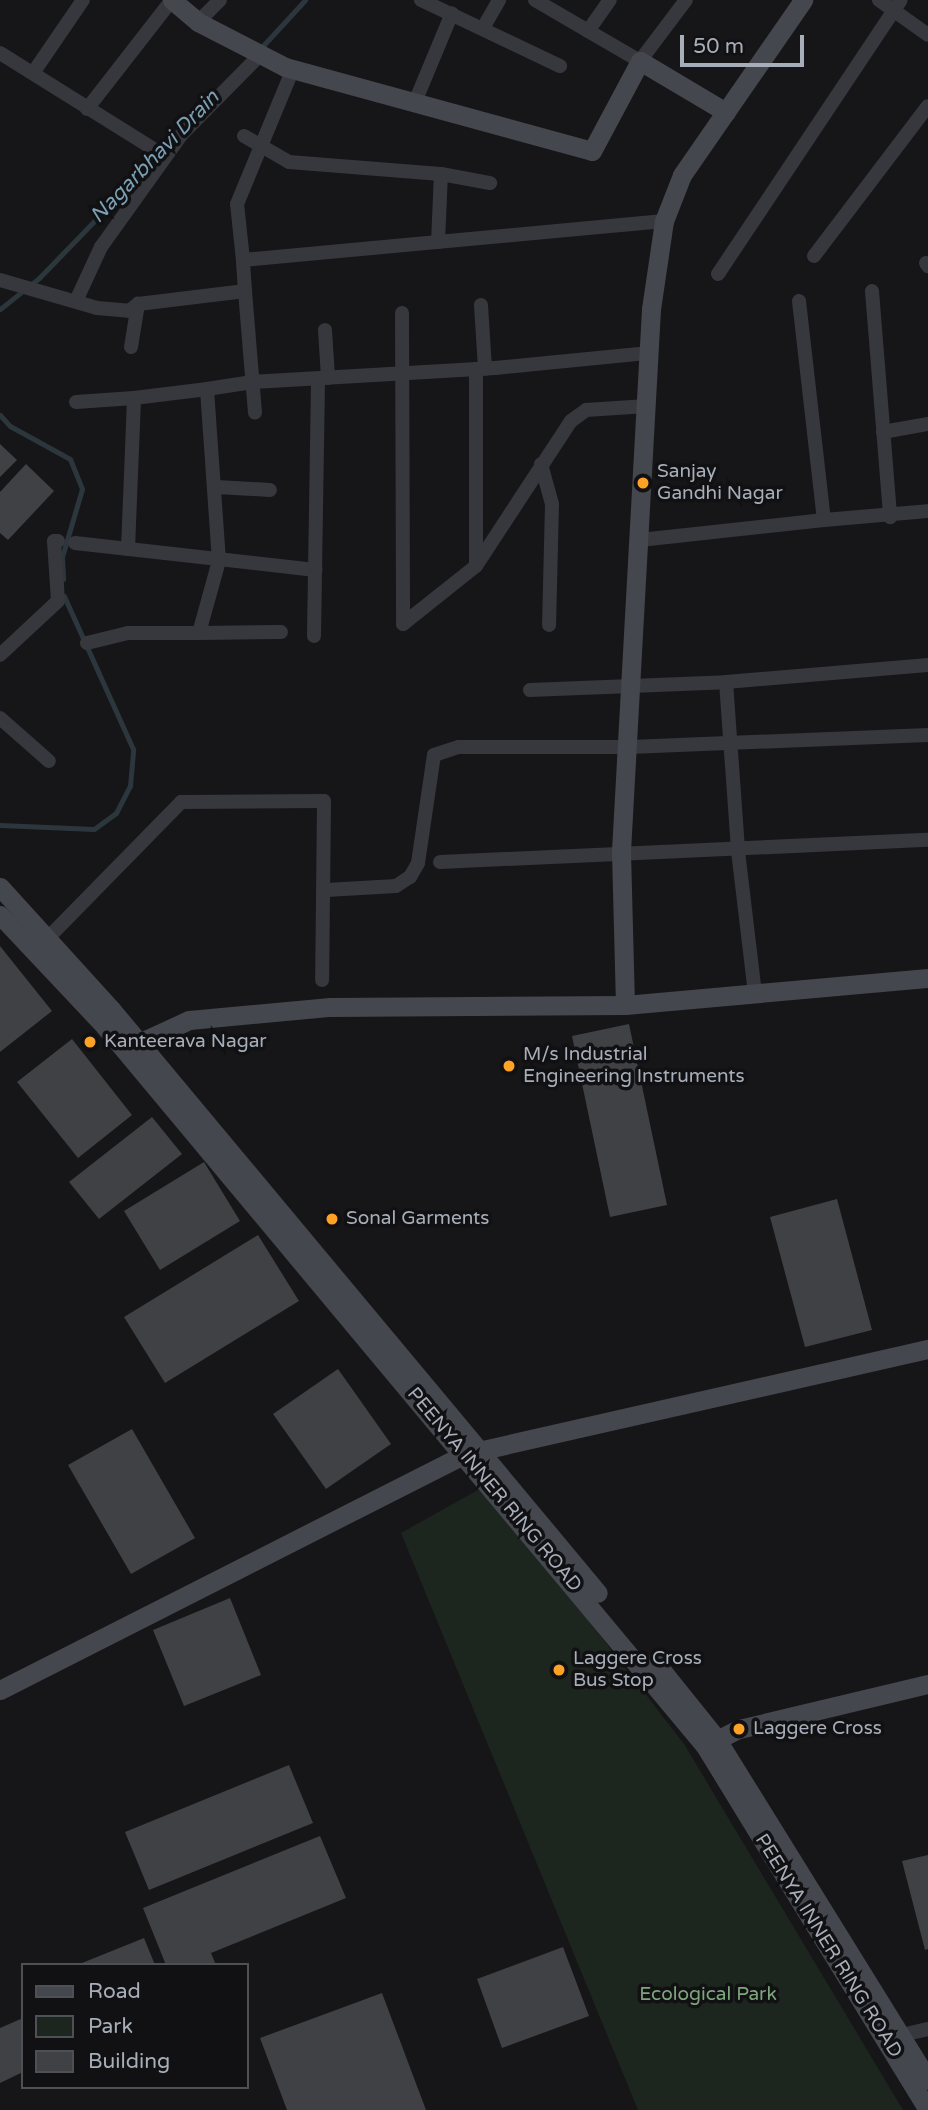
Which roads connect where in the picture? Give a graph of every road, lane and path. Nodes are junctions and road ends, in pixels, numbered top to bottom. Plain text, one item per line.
1 (83, 0) edge
2 (172, 0) edge
3 (220, 0) edge
4 (421, 0) edge
5 (499, 0) edge
6 (535, 0) edge
7 (610, 0) edge
8 (686, 0) edge
9 (803, 0) edge
10 (879, 0) edge
11 (897, 5) edge
12 (452, 13) junction
13 (198, 22) junction
14 (483, 28) junction
15 (588, 31) junction
16 (928, 35) edge
17 (0, 53) edge
18 (260, 55) junction
19 (640, 61) junction
20 (560, 66) dead end
21 (289, 68) junction
22 (33, 73) junction
23 (415, 102) junction
24 (928, 106) edge
25 (87, 109) junction
26 (726, 112) junction
27 (244, 136) dead end
28 (262, 149) junction
29 (159, 152) dead end
30 (440, 174) junction
31 (490, 183) dead end
32 (664, 221) junction
33 (438, 242) junction
34 (814, 256) dead end
35 (243, 260) junction
36 (718, 274) dead end
37 (1, 280) edge
38 (245, 291) junction
39 (872, 291) dead end
40 (76, 301) junction
41 (799, 301) dead end
42 (138, 304) junction
43 (481, 305) dead end
44 (402, 313) dead end
45 (325, 330) dead end
46 (131, 346) dead end
47 (649, 353) junction
48 (480, 369) junction
49 (400, 372) junction
50 (323, 379) junction
51 (252, 382) junction
52 (207, 389) junction
53 (134, 398) junction
54 (76, 402) dead end
55 (647, 406) junction
56 (256, 414) dead end
57 (928, 424) edge
58 (883, 432) junction
59 (541, 464) junction
60 (217, 487) junction
61 (270, 490) dead end
62 (928, 512) edge
63 (890, 517) junction
64 (824, 520) junction
65 (640, 540) junction
66 (58, 541) dead end
67 (75, 543) dead end
68 (128, 549) junction
69 (219, 561) junction
70 (476, 566) junction
71 (315, 570) junction
72 (549, 625) dead end
73 (200, 632) junction
74 (281, 632) dead end
75 (314, 636) dead end
76 (87, 643) dead end
77 (0, 655) edge
78 (928, 664) edge
79 (726, 682) junction
80 (633, 685) junction
81 (530, 690) dead end
82 (0, 718) edge
83 (928, 735) edge
84 (730, 743) junction
85 (630, 747) junction
86 (49, 761) dead end
87 (928, 840) edge
88 (621, 851) junction
89 (738, 851) junction
90 (440, 862) dead end
91 (0, 887) edge
92 (326, 890) junction
93 (0, 915) edge
94 (47, 939) junction
95 (928, 978) edge
96 (322, 980) dead end
97 (755, 994) junction
98 (625, 1005) junction
99 (131, 1046) junction
100 (928, 1349) edge
101 (473, 1451) junction
102 (928, 1684) edge
103 (0, 1690) edge
104 (711, 1742) junction
105 (928, 2029) edge
106 (902, 2035) junction
107 (928, 2080) edge
108 (928, 2110) edge

1 - 22 street
2 - 13 street
2 - 25 street
3 - 13 street
4 - 12 street
5 - 14 street
6 - 15 street
7 - 15 street
8 - 19 street
9 - 26 street
10 - 11 street
11 - 16 street
11 - 36 street
12 - 14 street
12 - 23 street
13 - 18 street
14 - 20 street
15 - 19 street
17 - 22 street
18 - 21 street
18 - 40 street
19 - 23 street
19 - 26 street
21 - 23 street
21 - 28 street
22 - 25 street
24 - 34 street
25 - 29 street
26 - 32 street
27 - 28 street
28 - 30 street
28 - 35 street
30 - 31 street
30 - 33 street
32 - 33 street
32 - 47 street
33 - 35 street
35 - 38 street
37 - 40 street
38 - 42 street
38 - 51 street
39 - 58 street
40 - 42 street
41 - 64 street
42 - 46 street
43 - 48 street
44 - 49 street
45 - 50 street
47 - 48 street
47 - 55 street
48 - 49 street
48 - 70 street
49 - 50 street
49 - 70 street
50 - 51 street
50 - 71 street
51 - 52 street
51 - 56 street
52 - 53 street
52 - 60 street
53 - 54 street
53 - 68 street
55 - 59 street
55 - 65 street
57 - 58 street
58 - 63 street
59 - 70 street
59 - 72 street
60 - 61 street
60 - 69 street
62 - 63 street
63 - 64 street
64 - 65 street
65 - 80 street
66 - 77 street
67 - 68 street
68 - 69 street
69 - 71 street
69 - 73 street
71 - 75 street
73 - 74 street
73 - 76 street
78 - 79 street
79 - 80 street
79 - 84 street
80 - 81 street
80 - 85 street
82 - 86 street
83 - 84 street
84 - 85 street
84 - 89 street
85 - 88 street
85 - 92 street
87 - 89 street
88 - 89 street
88 - 90 street
88 - 98 street
89 - 97 street
91 - 94 street, PEENYA INNER RING ROAD
92 - 94 street
92 - 96 street
93 - 99 street, PEENYA INNER RING ROAD
94 - 99 street, PEENYA INNER RING ROAD
95 - 97 street
97 - 98 street
98 - 99 street
99 - 101 street, PEENYA INNER RING ROAD
100 - 101 street
101 - 103 street
101 - 104 street, PEENYA INNER RING ROAD
102 - 104 street
104 - 106 street, PEENYA INNER RING ROAD
104 - 108 street, PEENYA INNER RING ROAD
105 - 106 street
106 - 107 street, PEENYA INNER RING ROAD

